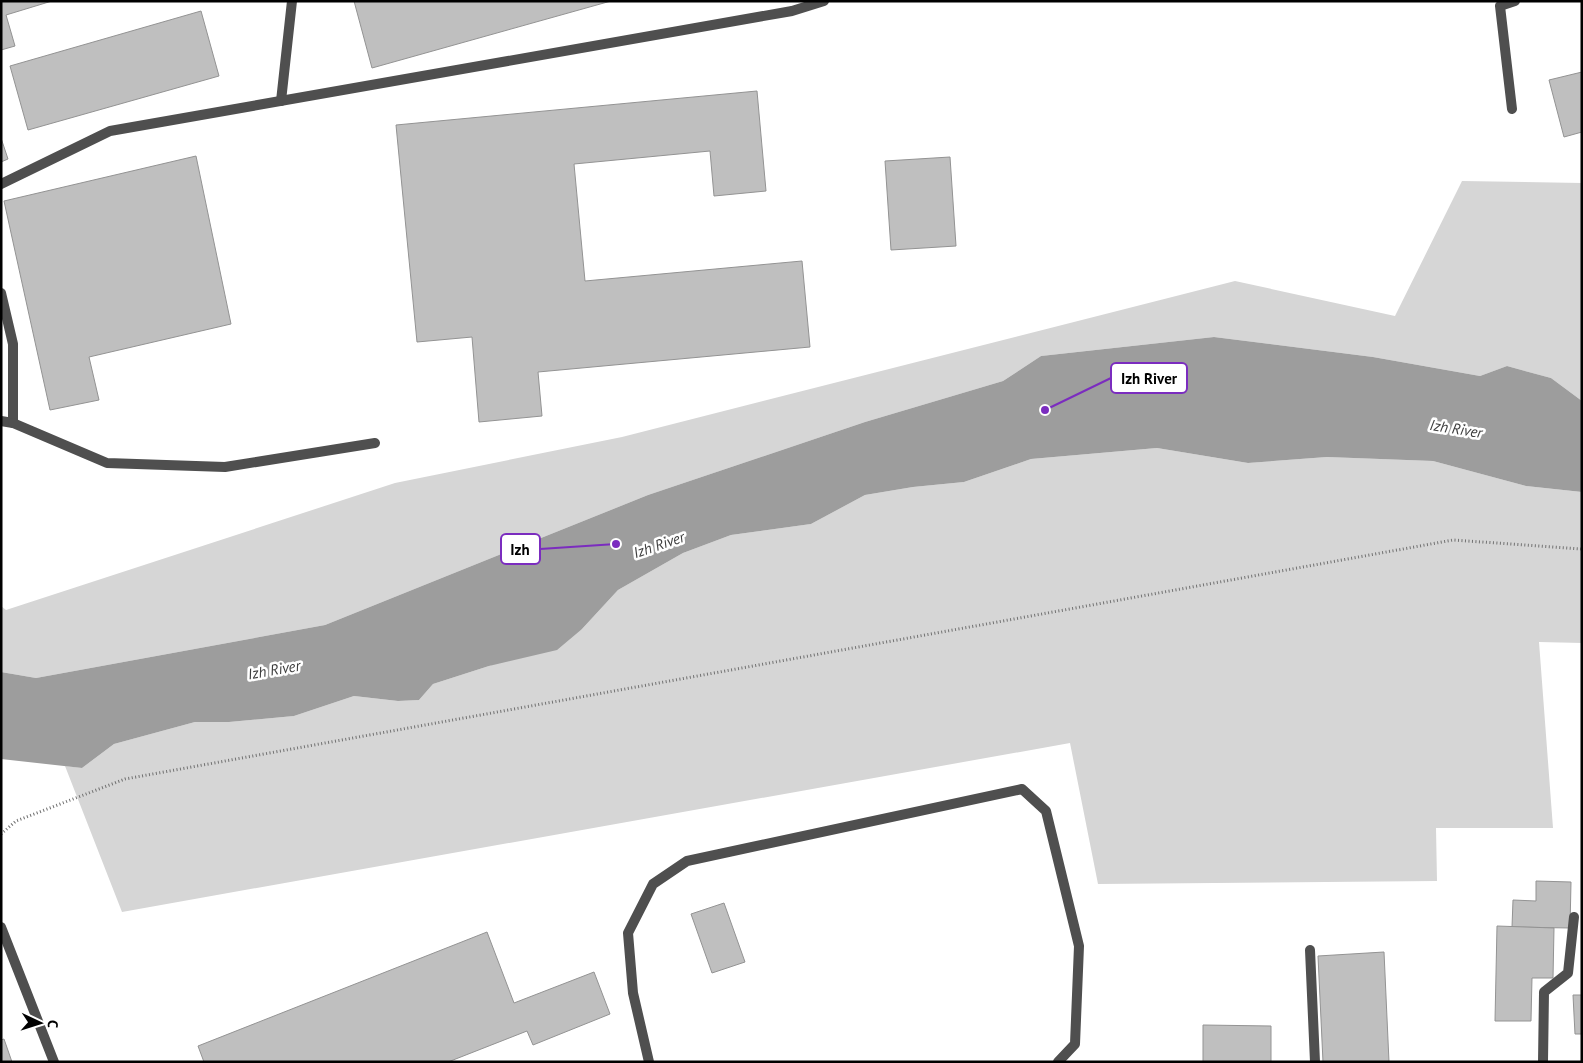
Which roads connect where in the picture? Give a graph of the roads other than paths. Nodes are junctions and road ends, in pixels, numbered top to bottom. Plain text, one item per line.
1 (292, 1) edge
2 (824, 1) edge
3 (1515, 1) edge
4 (281, 101) junction
5 (1512, 109) dead end
6 (1, 184) edge
7 (1, 293) edge
8 (1, 421) edge
9 (13, 423) junction
10 (375, 443) dead end
11 (1574, 917) dead end
12 (1, 927) edge
13 (3, 938) edge
14 (1310, 950) dead end
15 (54, 1062) edge
16 (649, 1062) edge
17 (1058, 1062) edge
18 (1315, 1062) edge
19 (1542, 1062) edge

1 - 4 lane
2 - 4 lane
3 - 5 lane
4 - 6 lane
7 - 9 lane
8 - 9 lane
9 - 10 lane
11 - 19 lane
12 - 13 lane
13 - 15 lane
14 - 18 lane
16 - 17 lane

